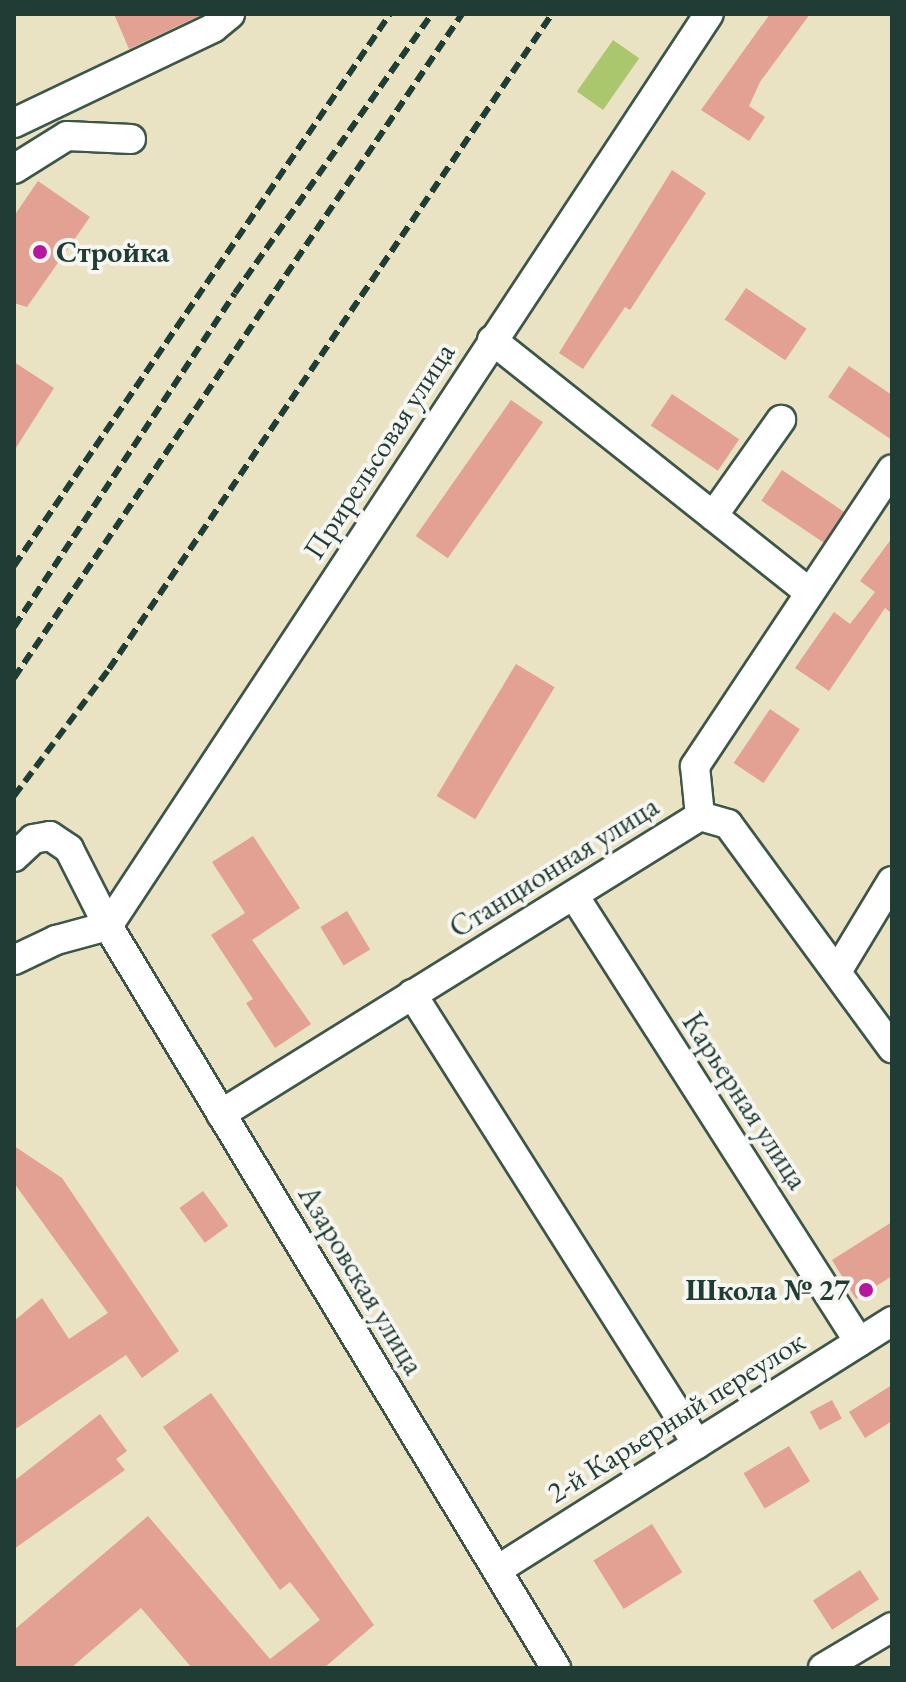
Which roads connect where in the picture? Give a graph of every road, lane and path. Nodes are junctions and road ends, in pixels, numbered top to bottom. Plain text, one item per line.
1 (230, 14) edge
2 (709, 14) edge
3 (14, 123) edge
4 (131, 139) dead end
5 (14, 169) edge
6 (492, 340) junction
7 (781, 420) dead end
8 (892, 470) edge
9 (713, 516) junction
10 (808, 591) junction
11 (700, 816) junction
12 (14, 857) edge
13 (892, 881) edge
14 (575, 897) junction
15 (108, 926) junction
16 (14, 960) edge
17 (838, 970) junction
18 (412, 994) junction
19 (892, 1048) edge
20 (221, 1114) junction
21 (892, 1321) edge
22 (859, 1342) junction
23 (697, 1444) junction
24 (497, 1570) junction
25 (892, 1627) edge
26 (556, 1668) edge
27 (823, 1668) edge

1 - 3 street
2 - 6 street, Прирельсовая улица
4 - 5 street
6 - 9 street
6 - 15 street, Прирельсовая улица
7 - 9 street
8 - 10 street, Станционная улица
9 - 10 street
10 - 11 street, Станционная улица
11 - 14 street, Станционная улица
11 - 17 street
12 - 15 street, Азаровская улица
13 - 17 street
14 - 18 street, Станционная улица
14 - 22 street, Карьерная улица
15 - 16 street
15 - 20 street, Азаровская улица
17 - 19 street
18 - 20 street, Станционная улица
18 - 23 street
20 - 24 street, Азаровская улица
21 - 22 street, 2-й Карьерный переулок
22 - 23 street, 2-й Карьерный переулок
23 - 24 street, 2-й Карьерный переулок
24 - 26 street, Азаровская улица
25 - 27 street

